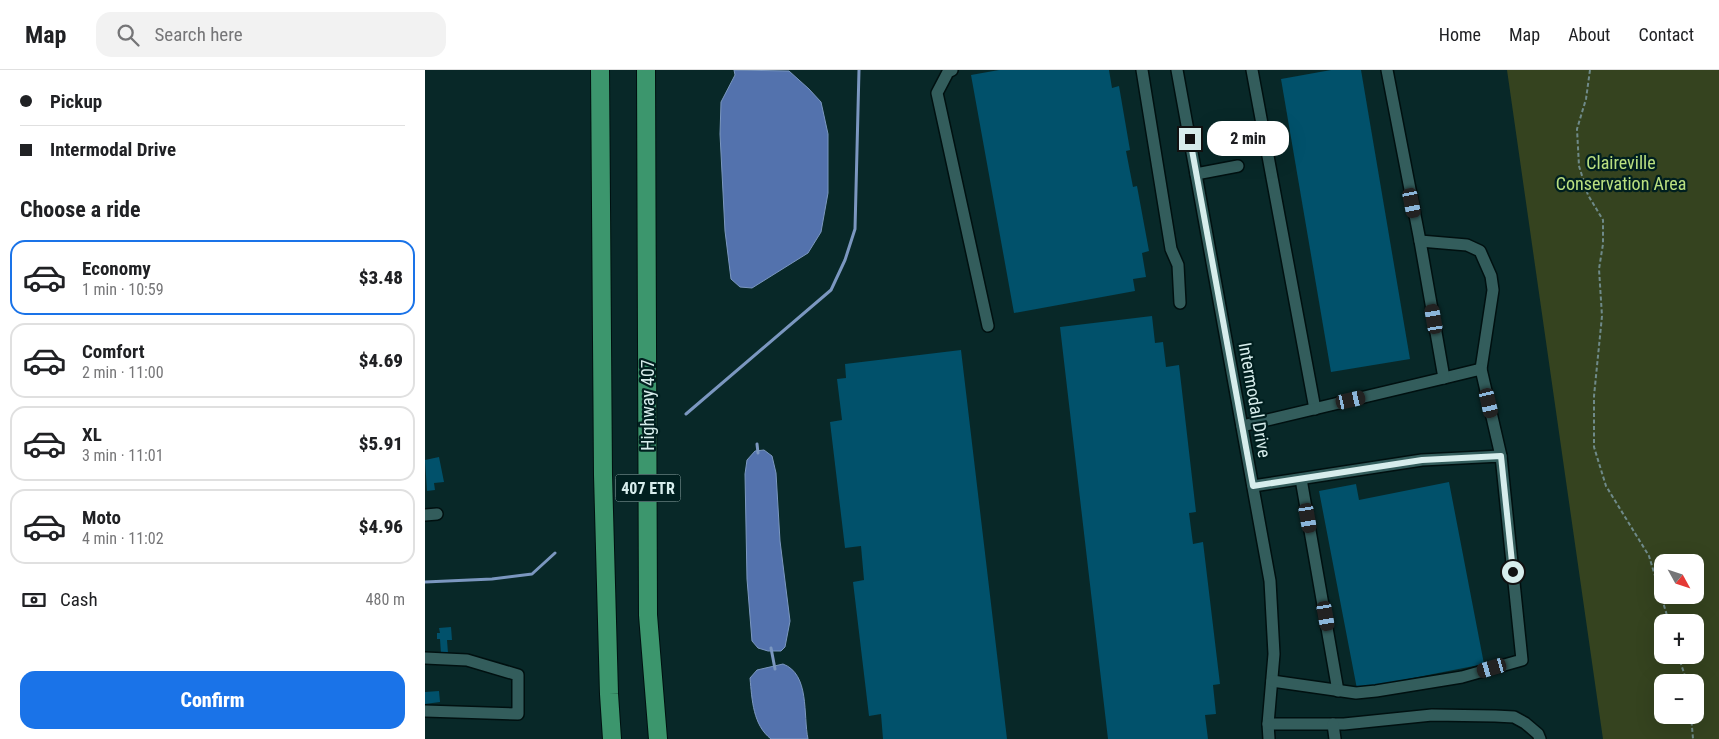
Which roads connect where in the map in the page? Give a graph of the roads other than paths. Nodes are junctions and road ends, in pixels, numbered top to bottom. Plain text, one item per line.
1 (600, 70) edge
2 (646, 70) edge
3 (952, 70) edge
4 (1142, 70) edge
5 (1177, 70) edge
6 (1252, 70) edge
7 (1387, 70) edge
8 (1238, 166) dead end
9 (1197, 174) junction
10 (1420, 241) junction
11 (1180, 303) dead end
12 (988, 326) dead end
13 (1481, 368) junction
14 (1444, 378) junction
15 (1315, 409) junction
16 (1242, 426) junction
17 (1501, 456) junction
18 (1301, 479) junction
19 (1253, 486) junction
20 (437, 514) dead end
21 (425, 515) edge
22 (425, 658) edge
23 (1272, 682) junction
24 (1339, 690) junction
25 (425, 711) edge
26 (1268, 724) junction
27 (1333, 724) junction
28 (612, 739) edge
29 (658, 739) edge
30 (1269, 739) edge
31 (1335, 739) edge
32 (1540, 739) edge

1 - 28 highway, 407 ETR
2 - 29 highway, Highway 407 / 407 ETR
3 - 12 street
4 - 11 street
5 - 9 street, Intermodal Drive
6 - 15 street
7 - 10 street
8 - 9 street
9 - 16 street, Intermodal Drive
10 - 13 street
10 - 14 street
13 - 14 street
13 - 17 street
14 - 15 street
15 - 16 street
16 - 19 street, Intermodal Drive
17 - 18 street
17 - 24 street
18 - 19 street
18 - 24 street
19 - 23 street, Intermodal Drive
20 - 21 street
22 - 25 street
23 - 24 street
23 - 26 street, Intermodal Drive
26 - 27 street
26 - 30 street, Intermodal Drive
27 - 31 street
27 - 32 street

